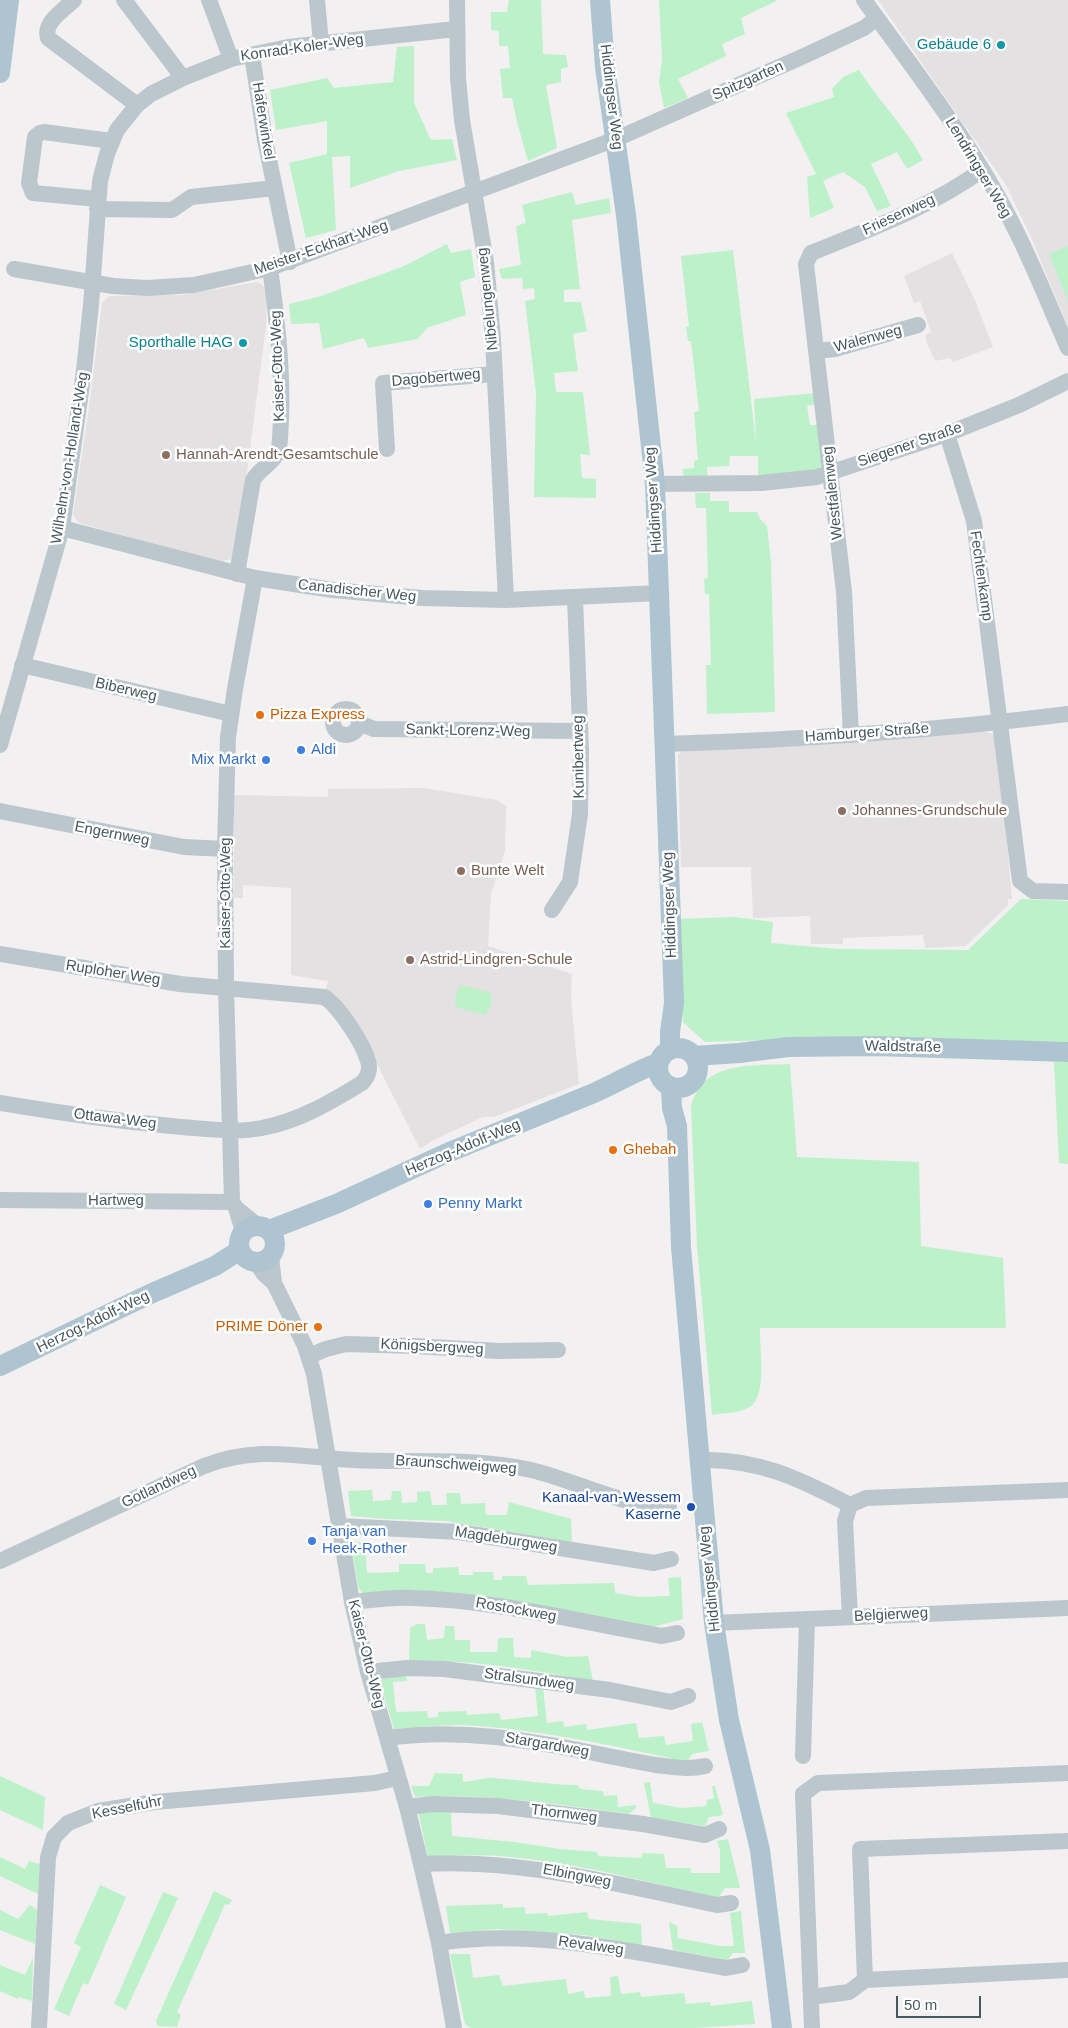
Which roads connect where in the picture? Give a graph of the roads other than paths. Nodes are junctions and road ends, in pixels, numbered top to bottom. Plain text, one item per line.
1 (10, 0) edge
2 (74, 0) edge
3 (124, 0) edge
4 (209, 0) edge
5 (317, 0) edge
6 (457, 0) edge
7 (600, 0) edge
8 (864, 0) edge
9 (877, 18) junction
10 (456, 29) junction
11 (321, 43) junction
12 (252, 54) junction
13 (231, 58) junction
14 (0, 73) edge
15 (184, 78) junction
16 (137, 105) junction
17 (616, 139) junction
18 (111, 141) junction
19 (982, 170) junction
20 (276, 188) junction
21 (473, 193) junction
22 (98, 204) junction
23 (811, 253) joint
24 (290, 262) junction
25 (270, 268) junction
26 (14, 269) dead end
27 (93, 283) junction
28 (918, 325) dead end
29 (1068, 348) edge
30 (817, 351) junction
31 (495, 374) junction
32 (1068, 381) edge
33 (947, 434) junction
34 (387, 448) dead end
35 (831, 473) junction
36 (656, 484) junction
37 (62, 528) junction
38 (237, 574) junction
39 (256, 578) junction
40 (660, 592) junction
41 (575, 598) junction
42 (506, 600) junction
43 (22, 665) junction
44 (231, 714) junction
45 (1068, 714) edge
46 (1000, 722) junction
47 (359, 723) dead end
48 (579, 731) junction
49 (851, 735) junction
50 (665, 744) junction
51 (0, 745) edge
52 (0, 811) edge
53 (225, 849) junction
54 (1068, 892) edge
55 (552, 910) dead end
56 (0, 954) edge
57 (226, 988) junction
58 (1068, 1052) edge
59 (677, 1068) junction
60 (0, 1103) edge
61 (230, 1130) junction
62 (0, 1200) edge
63 (234, 1205) junction
64 (257, 1245) junction
65 (558, 1350) dead end
66 (309, 1356) junction
67 (0, 1366) edge
68 (328, 1458) junction
69 (699, 1460) junction
70 (1068, 1490) edge
71 (850, 1505) junction
72 (669, 1507) dead end
73 (340, 1526) junction
74 (671, 1559) dead end
75 (0, 1561) edge
76 (352, 1602) junction
77 (1068, 1608) edge
78 (850, 1617) junction
79 (807, 1619) junction
80 (714, 1623) junction
81 (677, 1633) dead end
82 (368, 1672) junction
83 (688, 1696) dead end
84 (388, 1738) junction
85 (802, 1756) dead end
86 (705, 1766) dead end
87 (1068, 1773) edge
88 (397, 1778) junction
89 (407, 1807) junction
90 (719, 1829) dead end
91 (1068, 1841) edge
92 (421, 1864) junction
93 (732, 1903) dead end
94 (439, 1943) junction
95 (742, 1965) dead end
96 (1068, 1970) edge
97 (865, 1980) junction
98 (811, 1996) junction
99 (39, 2028) edge
100 (454, 2028) edge
101 (782, 2028) edge
102 (812, 2028) edge

1 - 14 main road
2 - 16 street
3 - 15 street
4 - 13 street
5 - 11 street
6 - 10 street, Nibelungenweg
7 - 17 main road, Hiddingser Weg
8 - 9 street, Lendringser Weg
9 - 17 street, Spitzgarten
9 - 19 street, Lendringser Weg
10 - 11 street, Konrad-Koler-Weg
10 - 21 street, Nibelungenweg
11 - 12 street, Konrad-Koler-Weg
12 - 13 street, Konrad-Koler-Weg
12 - 20 street, Haferwinkel
13 - 15 street, Konrad-Koler-Weg
15 - 16 street, Konrad-Koler-Weg
16 - 18 street, Konrad-Koler-Weg
17 - 21 street, Meister-Eckhart-Weg
17 - 36 main road, Hiddingser Weg
18 - 22 street, Konrad-Koler-Weg
18 - 22 street
19 - 23 street, Friesenweg
19 - 29 street, Lendringser Weg
20 - 22 street
20 - 24 street, Haferwinkel
21 - 24 street, Meister-Eckhart-Weg
21 - 31 street, Nibelungenweg
22 - 27 street, Konrad-Koler-Weg
23 - 30 street, Westfalenweg
24 - 25 street, Meister-Eckhart-Weg
25 - 27 street, Meister-Eckhart-Weg
25 - 38 street, Kaiser-Otto-Weg
26 - 27 street, Meister-Eckhart-Weg
27 - 37 street, Wilhelm-von-Holland-Weg
28 - 30 street, Walenweg
30 - 35 street, Westfalenweg
31 - 34 street, Dagobertweg
31 - 42 street, Nibelungenweg
32 - 33 street, Siegener Straße
33 - 35 street, Siegener Straße
33 - 46 street, Fechtenkamp
35 - 36 street, Siegener Straße
35 - 49 street, Westfalenweg
36 - 40 main road, Hiddingser Weg
37 - 38 street, Canadischer Weg
37 - 43 street, Wilhelm-von-Holland-Weg
38 - 39 street, Canadischer Weg
39 - 42 street, Canadischer Weg
39 - 44 street, Kaiser-Otto-Weg
40 - 41 street, Canadischer Weg
40 - 50 main road, Hiddingser Weg
41 - 42 street, Canadischer Weg
41 - 48 street, Kunibertweg
43 - 44 street, Biberweg
43 - 51 street, Wilhelm-von-Holland-Weg
44 - 53 street, Kaiser-Otto-Weg
45 - 46 street, Hamburger Straße
46 - 49 street, Hamburger Straße
46 - 54 street, Fechtenkamp
47 - 48 street, Sankt-Lorenz-Weg
48 - 55 street, Kunibertweg
49 - 50 street, Hamburger Straße
50 - 59 main road, Hiddingser Weg
52 - 53 street, Engernweg
53 - 57 street, Kaiser-Otto-Weg
56 - 57 street, Ruploher Weg
57 - 61 street, Kaiser-Otto-Weg
57 - 61 street, Ruploher Weg
58 - 59 main road, Waldstraße
59 - 64 main road, Herzog-Adolf-Weg
59 - 69 main road, Hiddingser Weg
60 - 61 street, Ottawa-Weg
61 - 63 street, Kaiser-Otto-Weg
62 - 63 street, Hartweg
63 - 64 street, Kaiser-Otto-Weg
64 - 66 street, Kaiser-Otto-Weg
64 - 67 main road, Herzog-Adolf-Weg
65 - 66 street, Königsbergweg
66 - 68 street, Kaiser-Otto-Weg
68 - 72 street, Braunschweigweg
68 - 73 street, Kaiser-Otto-Weg
68 - 75 street, Gotlandweg
69 - 71 street
69 - 80 main road, Hiddingser Weg
70 - 71 street
71 - 78 street
73 - 74 street, Magdeburgweg
73 - 76 street, Kaiser-Otto-Weg
76 - 81 street, Rostockweg
76 - 82 street, Kaiser-Otto-Weg
77 - 78 street, Belgierweg
78 - 79 street, Belgierweg
79 - 80 street, Belgierweg
79 - 85 street
80 - 101 main road, Hiddingser Weg
82 - 83 street, Stralsundweg
82 - 84 street, Kaiser-Otto-Weg
84 - 86 street, Stargardweg
84 - 88 street, Kaiser-Otto-Weg
87 - 98 street
88 - 89 street, Kaiser-Otto-Weg
88 - 99 street, Kesselfuhr
89 - 90 street, Thornweg
89 - 92 street, Kaiser-Otto-Weg
91 - 97 street
92 - 93 street, Elbingweg
92 - 94 street, Kaiser-Otto-Weg
94 - 95 street, Revalweg
94 - 100 street, Kaiser-Otto-Weg
96 - 97 street
97 - 98 street
98 - 102 street

